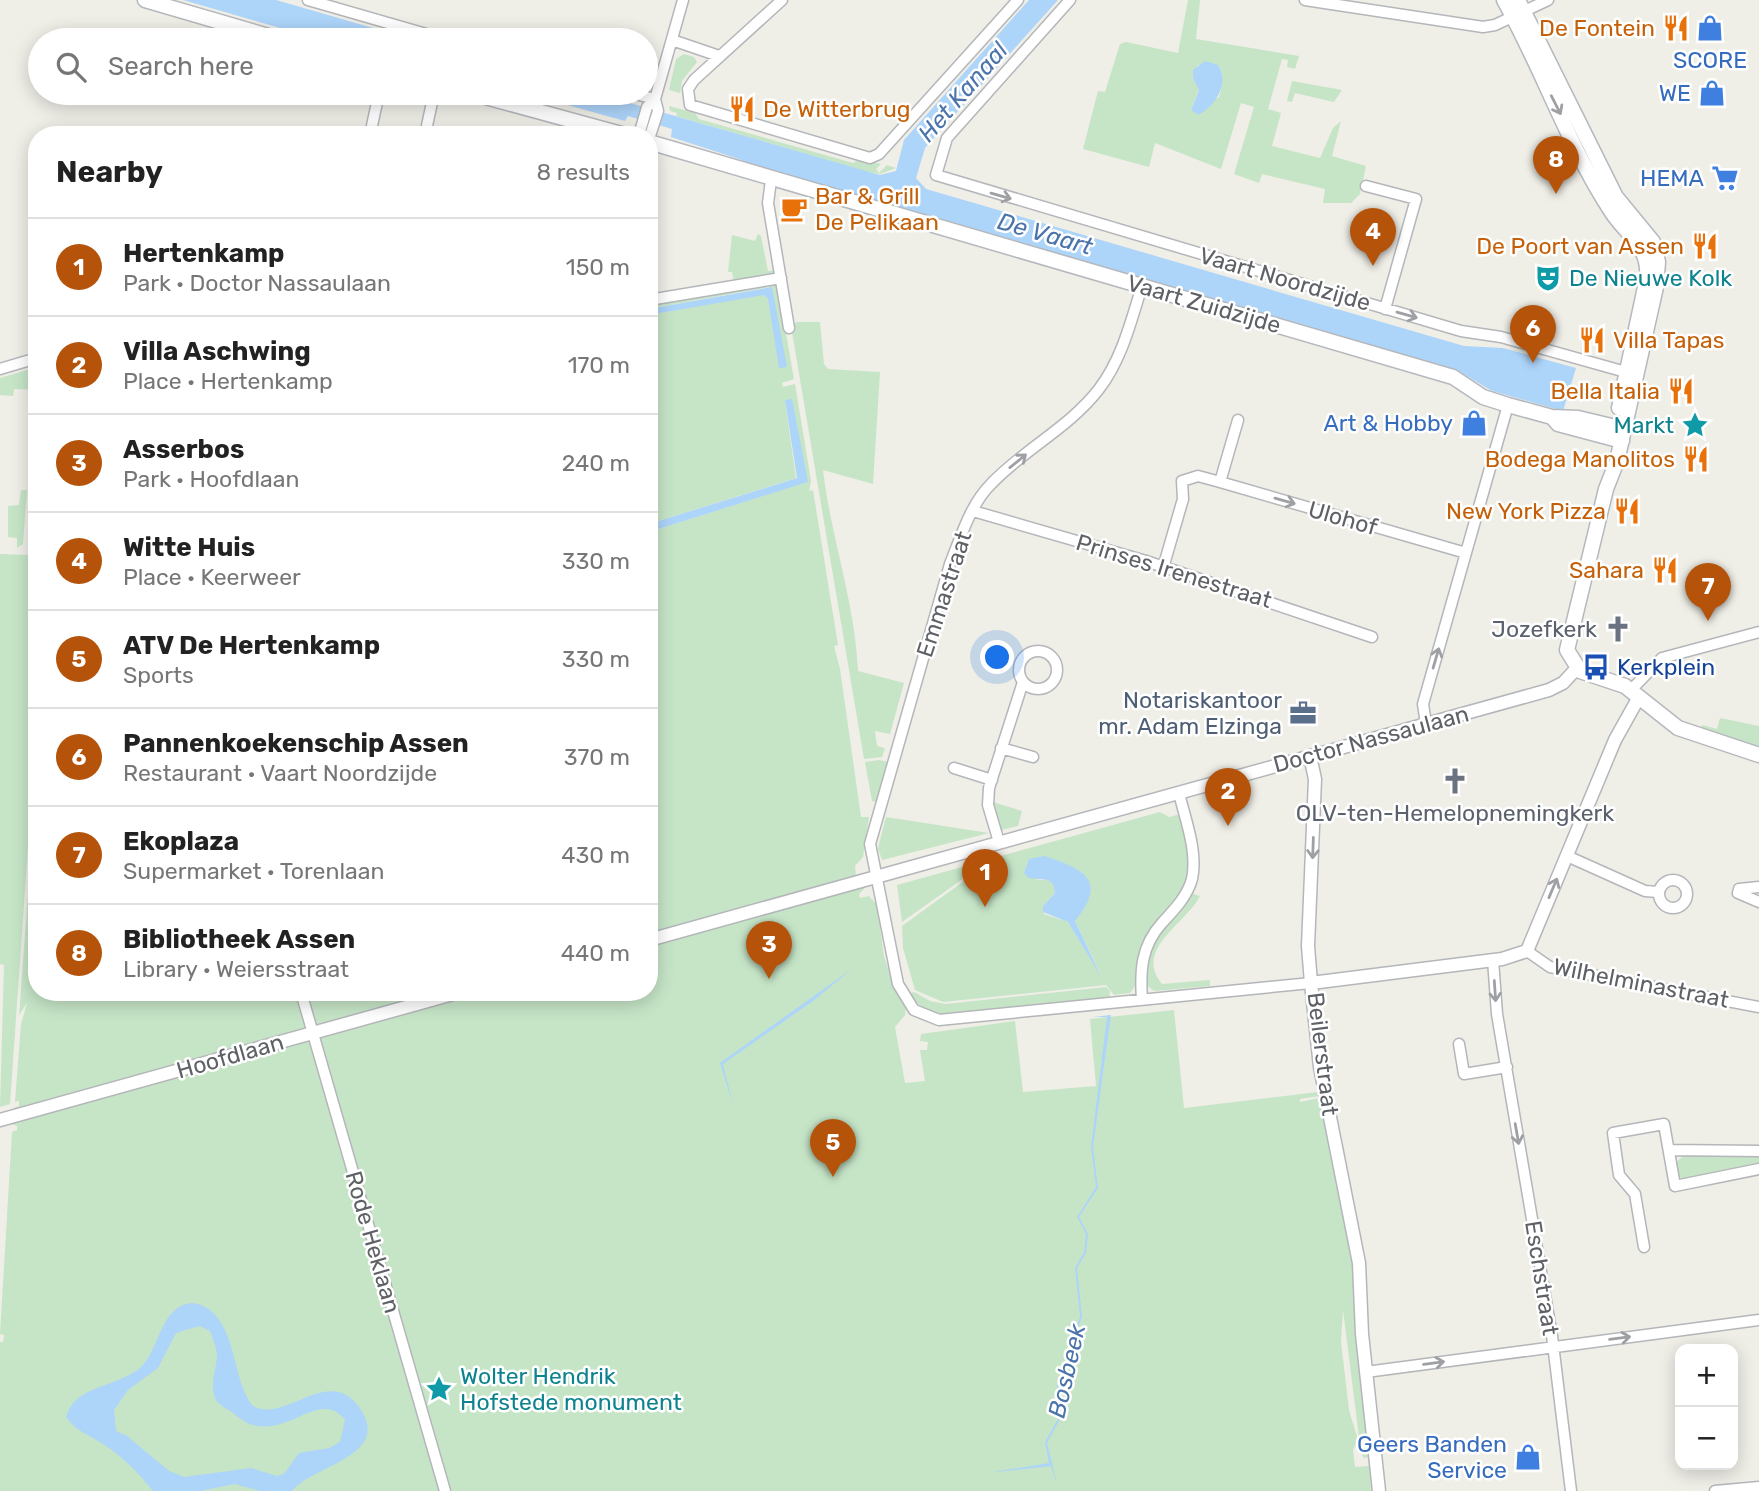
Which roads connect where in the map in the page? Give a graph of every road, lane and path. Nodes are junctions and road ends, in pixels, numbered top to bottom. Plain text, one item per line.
1 (145, 0) edge
2 (308, 0) edge
3 (683, 0) edge
4 (782, 0) edge
5 (1018, 0) edge
6 (1070, 0) edge
7 (1305, 0) edge
8 (1503, 0) edge
9 (1548, 0) edge
10 (1518, 9) edge
11 (241, 28) edge
12 (405, 28) edge
13 (672, 40) junction
14 (719, 55) junction
15 (658, 89) edge
16 (376, 105) edge
17 (431, 105) edge
18 (515, 105) edge
19 (653, 106) joint
20 (372, 126) edge
21 (427, 126) edge
22 (592, 126) edge
23 (642, 126) edge
24 (654, 126) edge
25 (658, 143) edge
26 (771, 180) junction
27 (1366, 186) dead end
28 (781, 278) junction
29 (1142, 286) junction
30 (658, 298) edge
31 (1385, 309) junction
32 (789, 328) dead end
33 (28, 361) edge
34 (0, 369) edge
35 (1631, 373) junction
36 (1508, 405) junction
37 (1238, 421) dead end
38 (1618, 434) junction
39 (1220, 482) junction
40 (973, 511) junction
41 (1466, 553) junction
42 (1163, 568) junction
43 (1759, 632) edge
44 (1372, 637) dead end
45 (1577, 668) junction
46 (1023, 682) dead end
47 (1635, 694) junction
48 (1426, 724) junction
49 (1002, 748) junction
50 (1759, 755) edge
51 (1310, 756) junction
52 (1033, 757) dead end
53 (954, 768) dead end
54 (992, 780) junction
55 (1179, 793) junction
56 (999, 842) junction
57 (1567, 856) junction
58 (875, 876) junction
59 (1759, 887) edge
60 (1658, 892) dead end
61 (1759, 902) edge
62 (658, 937) edge
63 (1527, 951) junction
64 (1493, 960) junction
65 (1311, 983) junction
66 (1142, 1000) junction
67 (304, 1001) edge
68 (428, 1001) edge
69 (1759, 1007) edge
70 (314, 1033) junction
71 (1459, 1044) dead end
72 (1507, 1067) junction
73 (0, 1121) edge
74 (1670, 1150) junction
75 (1759, 1151) edge
76 (1759, 1169) edge
77 (1644, 1247) dead end
78 (1759, 1320) edge
79 (1553, 1347) junction
80 (1366, 1372) junction
81 (1759, 1487) edge
82 (445, 1491) edge
83 (1379, 1491) edge
84 (1571, 1491) edge
85 (1723, 1491) edge

1 - 11 main road
2 - 12 street
3 - 13 street
4 - 14 street
5 - 14 street
6 -> 31 street, Vaart Noordzijde
7 - 10 street
8 - 10 main road
9 - 10 street
10 - 35 main road
13 - 14 street
13 - 15 street
16 - 20 street
17 - 21 street
18 - 22 main road
19 - 23 street
19 - 24 street
25 - 26 main road, Vaart Zuidzijde
26 - 28 street
26 - 29 main road, Vaart Zuidzijde
27 - 31 street
28 - 30 street
28 - 32 street
29 - 36 main road, Vaart Zuidzijde
40 -> 29 street, Emmastraat
31 -> 35 street, Vaart Noordzijde
33 - 34 street
35 - 38 main road
36 - 38 main road, Vaart Zuidzijde
36 - 41 street
37 - 39 street
38 - 45 main road
39 -> 41 street, Ulohof
39 - 42 street, Ulohof
40 - 42 street, Prinses Irenestraat
40 - 58 street, Emmastraat
48 -> 41 street
42 - 44 street, Prinses Irenestraat
43 - 47 street
45 - 47 main road
45 - 48 street, Doctor Nassaulaan
46 - 49 street
47 - 50 main road
47 - 57 street
48 - 51 street, Doctor Nassaulaan
49 - 52 street
49 - 54 street
51 - 55 street, Doctor Nassaulaan
51 -> 65 street
53 - 54 street
54 - 56 street
55 - 56 street, Doctor Nassaulaan
55 - 66 street
56 - 58 street, Doctor Nassaulaan
57 - 60 street
63 -> 57 street
58 - 62 street
58 - 66 street, Emmastraat
59 - 61 street
63 - 64 street, Beilerstraat
63 - 69 street, Wilhelminastraat
64 - 65 street, Beilerstraat
64 -> 72 street, Eschstraat
65 - 66 street, Emmastraat
65 - 80 street, Beilerstraat
67 - 70 street, Rode Heklaan
68 - 70 street, Hoofdlaan
70 - 73 street, Hoofdlaan
70 - 82 street, Rode Heklaan
71 - 72 street
72 -> 79 street, Eschstraat
74 - 75 street
74 - 76 street
74 - 77 street
79 -> 78 street
80 -> 79 street
79 - 84 street, Eschstraat
80 - 83 street, Beilerstraat
81 - 85 street

